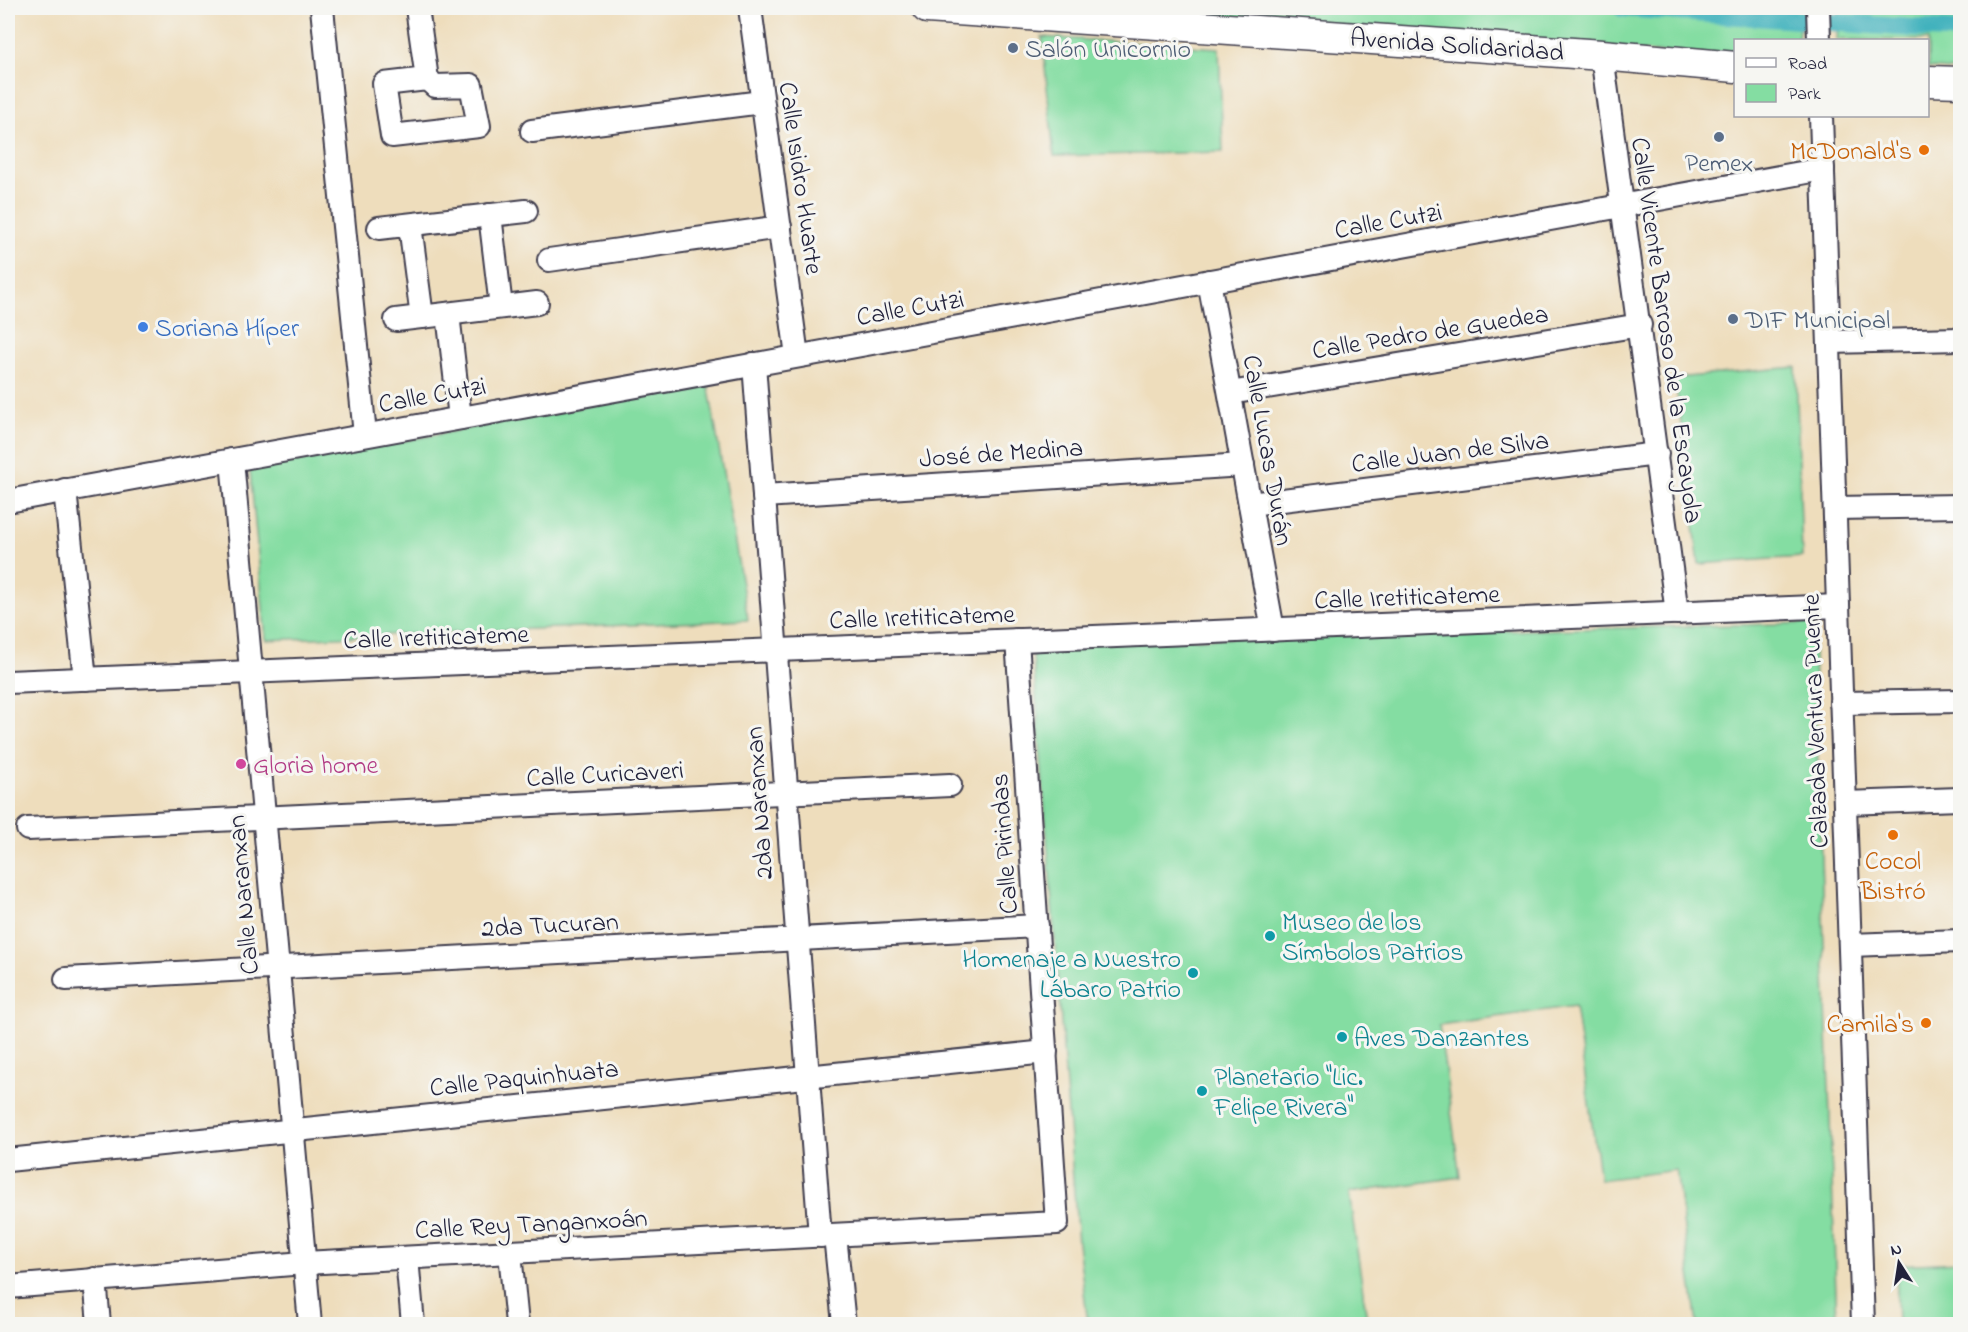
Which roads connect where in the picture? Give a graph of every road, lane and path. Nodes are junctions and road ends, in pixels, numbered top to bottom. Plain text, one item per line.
1 (322, 8) edge
2 (417, 8) edge
3 (750, 8) edge
4 (927, 8) edge
5 (1818, 8) edge
6 (1819, 39) edge
7 (1602, 54) junction
8 (1734, 67) edge
9 (427, 79) dead end
10 (1929, 81) edge
11 (1960, 82) edge
12 (762, 102) junction
13 (1821, 117) edge
14 (532, 131) dead end
15 (1823, 169) junction
16 (1623, 206) junction
17 (526, 211) dead end
18 (490, 215) junction
19 (411, 225) junction
20 (780, 227) junction
21 (379, 228) dead end
22 (549, 260) dead end
23 (1209, 281) junction
24 (537, 303) dead end
25 (501, 307) junction
26 (448, 314) junction
27 (422, 317) junction
28 (396, 320) dead end
29 (1640, 325) junction
30 (1960, 339) edge
31 (1829, 342) junction
32 (797, 356) junction
33 (754, 364) junction
34 (1230, 393) junction
35 (460, 418) junction
36 (364, 435) junction
37 (1658, 454) junction
38 (232, 460) junction
39 (1243, 465) junction
40 (64, 490) junction
41 (764, 496) junction
42 (8, 501) edge
43 (1250, 504) junction
44 (1960, 506) edge
45 (1835, 508) junction
46 (1838, 606) junction
47 (1677, 613) junction
48 (1273, 630) junction
49 (1017, 640) junction
50 (776, 651) junction
51 (249, 672) junction
52 (85, 679) junction
53 (8, 682) edge
54 (1960, 701) edge
55 (1841, 703) junction
56 (950, 785) dead end
57 (786, 793) junction
58 (1960, 799) edge
59 (1845, 804) junction
60 (264, 818) junction
61 (28, 830) dead end
62 (1037, 927) junction
63 (797, 939) junction
64 (1960, 940) edge
65 (1850, 945) junction
66 (278, 967) junction
67 (66, 979) dead end
68 (1046, 1052) junction
69 (808, 1077) junction
70 (292, 1130) junction
71 (8, 1160) edge
72 (1057, 1223) joint
73 (827, 1236) junction
74 (510, 1252) junction
75 (407, 1258) junction
76 (304, 1263) junction
77 (95, 1279) junction
78 (8, 1287) edge
79 (99, 1324) edge
80 (310, 1324) edge
81 (413, 1324) edge
82 (517, 1324) edge
83 (844, 1324) edge
84 (1863, 1324) edge

1 - 36 street
2 - 9 street
3 - 12 street, Calle Isidro Huarte
4 - 7 main road, Avenida Solidaridad
5 - 6 street
7 - 8 main road, Avenida Solidaridad
7 - 16 street, Calle Vicente Barroso de la Escayola
10 - 11 main road
12 - 14 street
12 - 20 street, Calle Isidro Huarte
13 - 15 street, Calzada Ventura Puente
15 - 16 street, Calle Cutzi
15 - 31 street, Calzada Ventura Puente
16 - 23 street, Calle Cutzi
16 - 29 street, Calle Vicente Barroso de la Escayola
17 - 18 street
18 - 19 street
18 - 25 street
19 - 21 street
19 - 27 street
20 - 22 street
20 - 32 street, Calle Isidro Huarte
23 - 32 street, Calle Cutzi
23 - 34 street, Calle Lucas Durán
24 - 25 street
25 - 26 street
26 - 27 street
26 - 35 street
27 - 28 street
29 - 34 street, Calle Pedro de Guedea
29 - 37 street, Calle Vicente Barroso de la Escayola
30 - 31 street
31 - 45 street, Calzada Ventura Puente
32 - 33 street, Calle Cutzi
33 - 35 street, Calle Cutzi
33 - 41 street, 2da Naranxan
34 - 39 street, Calle Lucas Durán
35 - 36 street, Calle Cutzi
36 - 38 street, Calle Cutzi
37 - 43 street, Calle Juan de Silva
37 - 47 street, Calle Vicente Barroso de la Escayola
38 - 40 street, Calle Cutzi
38 - 51 street, Calle Naranxan
39 - 41 street, José de Medina
39 - 43 street, Calle Lucas Durán
40 - 42 street, Calle Cutzi
40 - 52 street
41 - 50 street, 2da Naranxan
43 - 48 street, Calle Lucas Durán
44 - 45 street
45 - 46 street, Calzada Ventura Puente
46 - 47 street, Calle Iretiticateme
46 - 55 street, Calzada Ventura Puente
47 - 48 street, Calle Iretiticateme
48 - 49 street, Calle Iretiticateme
49 - 50 street, Calle Iretiticateme
49 - 62 street, Calle Pirindas
50 - 51 street, Calle Iretiticateme
50 - 57 street, 2da Naranxan
51 - 52 street, Calle Iretiticateme
51 - 60 street, Calle Naranxan
52 - 53 street, Calle Iretiticateme
54 - 55 street
55 - 59 street, Calzada Ventura Puente
56 - 57 street, Calle Curicaveri
57 - 60 street, Calle Curicaveri
57 - 63 street, 2da Naranxan
58 - 59 street
59 - 65 street, Calzada Ventura Puente
60 - 61 street, Calle Curicaveri
60 - 66 street, Calle Naranxan
62 - 63 street, 2da Tucuran
62 - 68 street, Calle Pirindas
63 - 66 street, 2da Tucuran
63 - 69 street, 2da Naranxan
64 - 65 street
65 - 84 street, Calzada Ventura Puente
66 - 67 street, 2da Tucuran
66 - 70 street, Calle Naranxan
68 - 69 street, Calle Paquinhuata
68 - 72 street, Calle Pirindas
69 - 70 street, Calle Paquinhuata
69 - 73 street, 2da Naranxan
70 - 71 street, Calle Paquinhuata
70 - 76 street, Calle Naranxan
72 - 73 street, Calle Rey Tanganxoán
73 - 74 street, Calle Rey Tanganxoán
73 - 83 street, 2da Naranxan
74 - 75 street, Calle Rey Tanganxoán
74 - 82 street
75 - 76 street, Calle Rey Tanganxoán
75 - 81 street
76 - 77 street, Calle Rey Tanganxoán
76 - 80 street, Calle Naranxan
77 - 78 street, Calle Rey Tanganxoán
77 - 79 street

